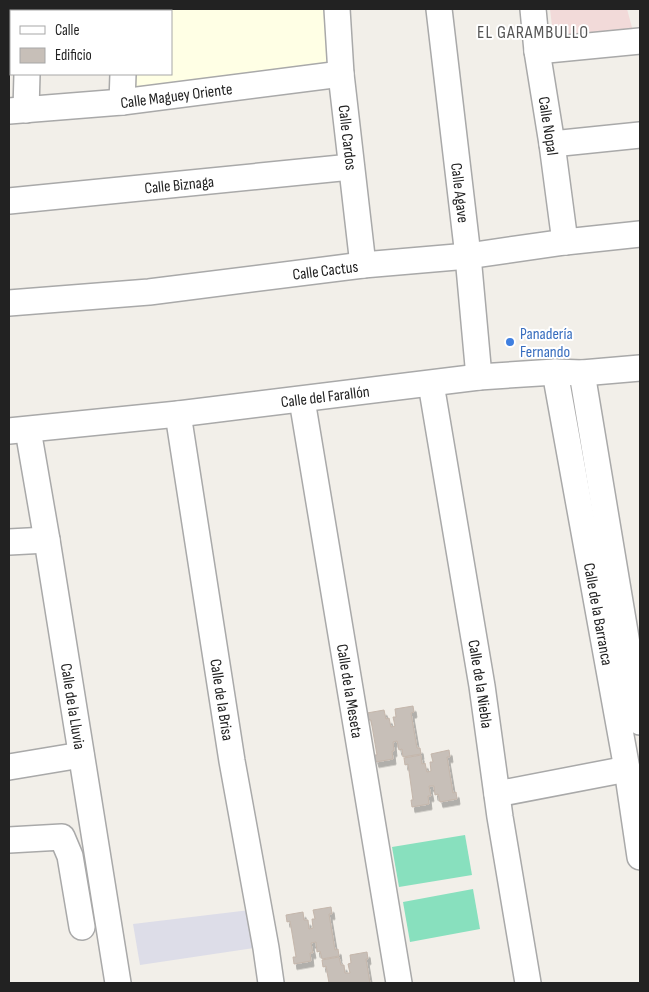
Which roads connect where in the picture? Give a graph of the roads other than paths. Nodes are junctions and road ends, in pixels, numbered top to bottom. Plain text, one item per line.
1 (336, 9) edge
2 (439, 9) edge
3 (534, 9) edge
4 (640, 41) edge
5 (537, 51) junction
6 (341, 74) junction
7 (27, 75) edge
8 (123, 75) edge
9 (122, 102) junction
10 (17, 111) edge
11 (640, 135) edge
12 (552, 144) junction
13 (351, 167) junction
14 (9, 201) edge
15 (640, 234) edge
16 (565, 242) junction
17 (468, 256) junction
18 (363, 265) junction
19 (9, 303) edge
20 (640, 368) edge
21 (555, 372) junction
22 (582, 373) junction
23 (479, 377) junction
24 (431, 384) junction
25 (302, 400) junction
26 (178, 414) junction
27 (18, 431) edge
28 (47, 540) junction
29 (9, 542) edge
30 (640, 722) edge
31 (82, 755) junction
32 (9, 767) edge
33 (627, 769) junction
34 (497, 794) junction
35 (9, 840) edge
36 (97, 849) junction
37 (70, 856) junction
38 (640, 857) edge
39 (82, 928) dead end
40 (118, 983) edge
41 (271, 983) edge
42 (399, 983) edge
43 (528, 983) edge

1 - 6 street, Calle Cardos
2 - 17 street, Calle Agave
3 - 5 street, Calle Nopal
4 - 5 street
5 - 12 street, Calle Nopal
6 - 9 street, Calle Maguey Oriente
6 - 13 street, Calle Cardos
7 - 10 street
8 - 9 street
9 - 10 street, Calle Maguey Oriente
11 - 12 street
12 - 16 street, Calle Nopal
13 - 14 street, Calle Biznaga
13 - 18 street, Calle Cardos
15 - 16 street, Calle Cactus
16 - 17 street, Calle Cactus
17 - 18 street, Calle Cactus
17 - 23 street, Calle Agave
18 - 19 street, Calle Cactus
20 - 22 street, Calle del Farallón
21 - 22 street, Calle del Farallón
21 - 23 street, Calle del Farallón
21 - 33 street, Calle de la Barranca
22 - 30 street, Calle de la Barranca
23 - 24 street, Calle del Farallón
24 - 25 street, Calle del Farallón
24 - 34 street, Calle de la Niebla
25 - 26 street, Calle del Farallón
25 - 42 street, Calle de la Meseta
26 - 27 street, Calle del Farallón
26 - 41 street, Calle de la Brisa
27 - 28 street, Calle de la Lluvia
28 - 29 street
28 - 31 street, Calle de la Lluvia
31 - 32 street
31 - 36 street, Calle de la Lluvia
33 - 34 street
33 - 38 street, Calle de la Barranca
34 - 43 street, Calle de la Niebla
35 - 37 street
36 - 37 street
36 - 40 street, Calle de la Lluvia
37 - 39 street

